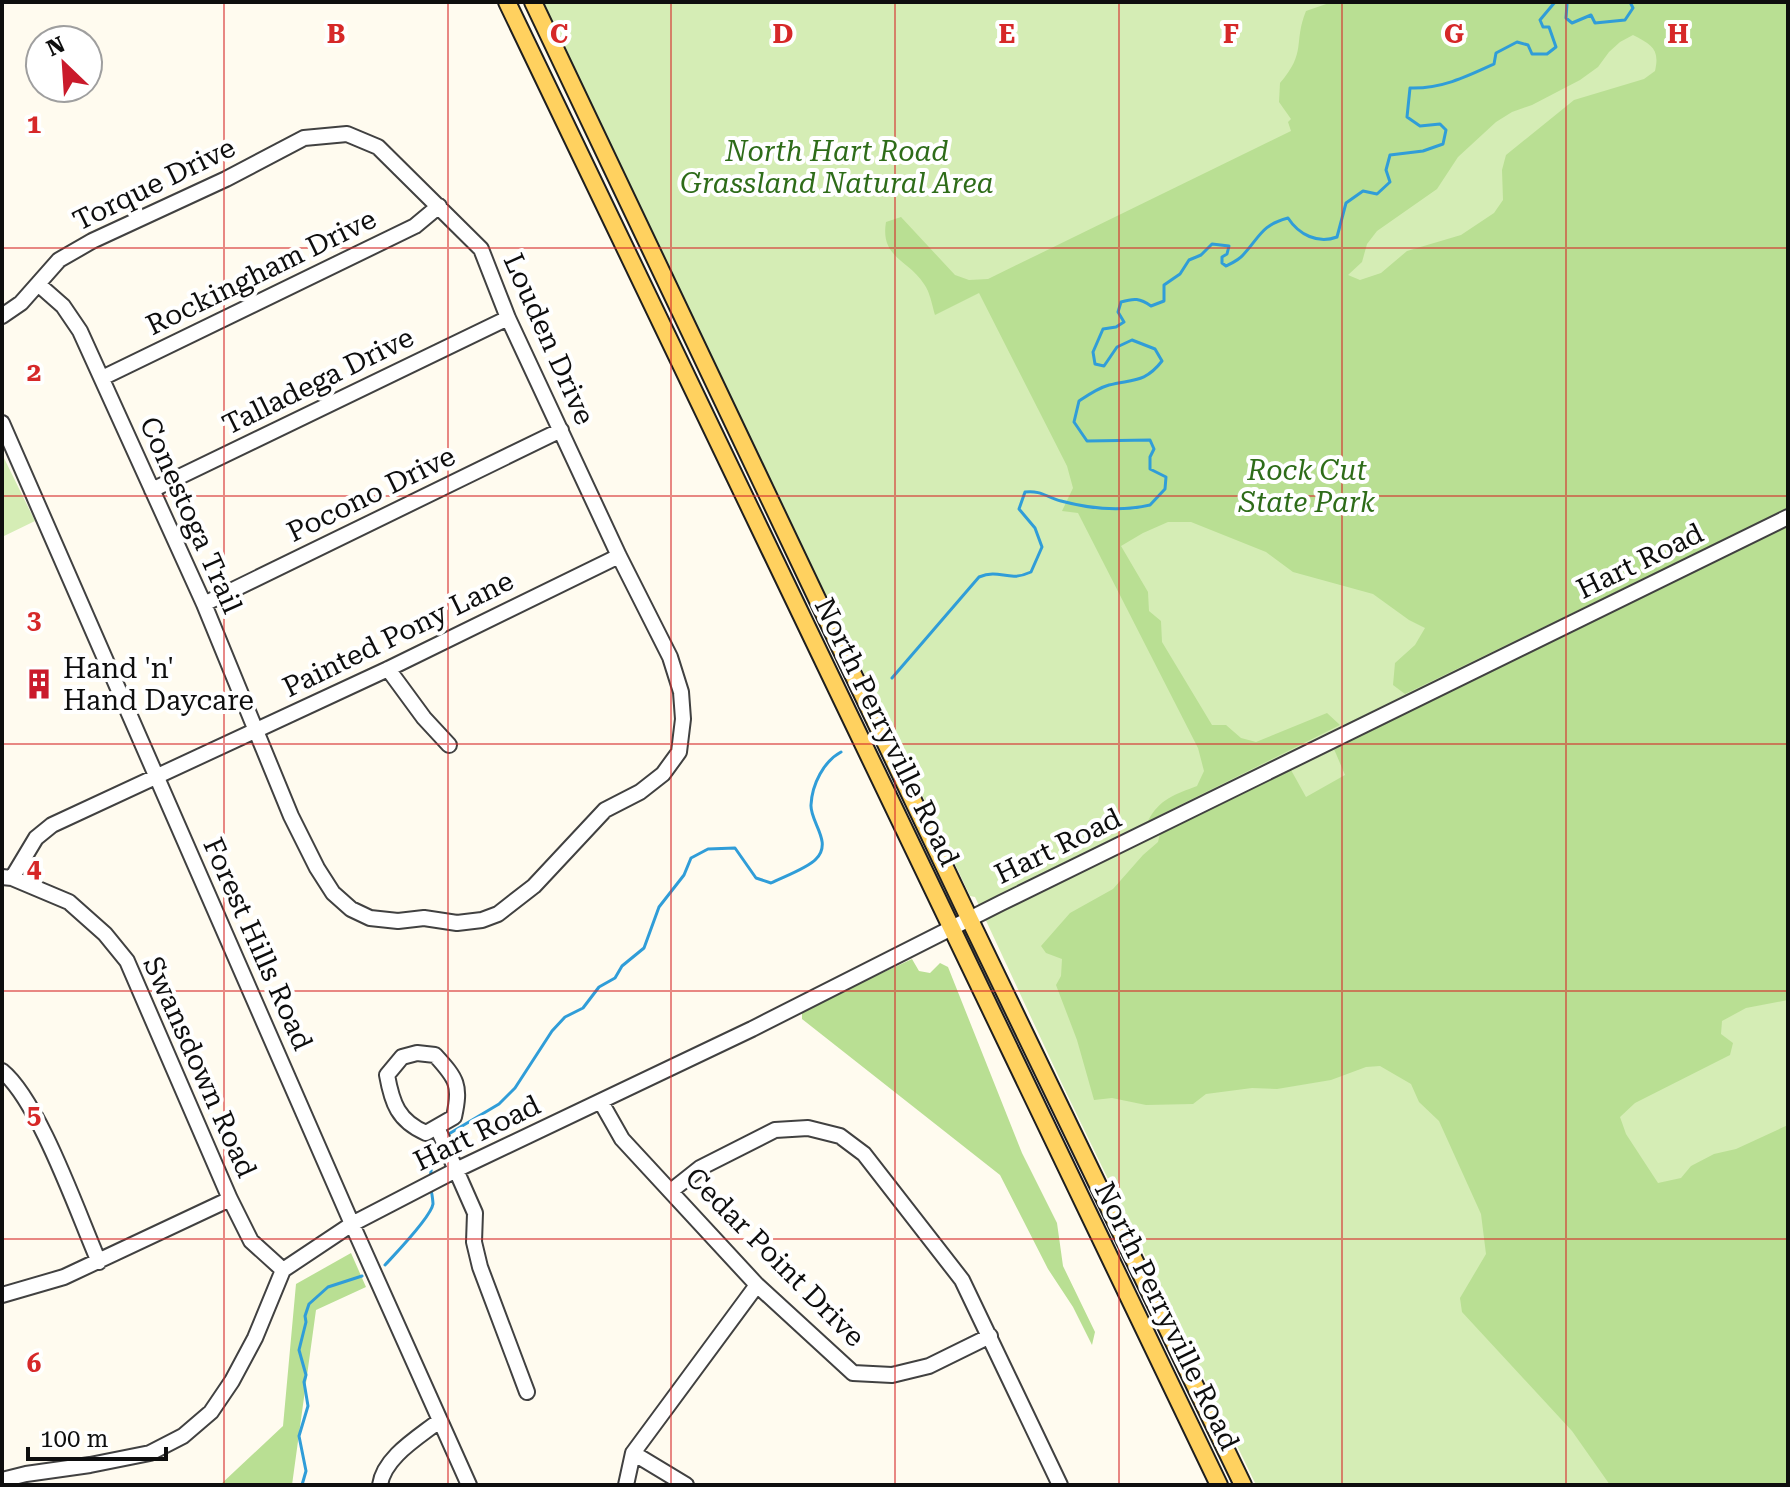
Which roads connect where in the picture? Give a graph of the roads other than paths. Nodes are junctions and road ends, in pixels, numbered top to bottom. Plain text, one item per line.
1 (507, 2) edge
2 (533, 2) edge
3 (347, 134) joint
4 (439, 206) junction
5 (38, 284) junction
6 (2, 316) edge
7 (508, 318) junction
8 (102, 378) junction
9 (2, 423) edge
10 (561, 430) junction
11 (152, 490) junction
12 (1788, 517) edge
13 (619, 556) junction
14 (204, 604) junction
15 (388, 669) junction
16 (255, 731) junction
17 (449, 745) dead end
18 (156, 777) junction
19 (317, 868) joint
20 (7, 878) edge
21 (969, 918) junction
22 (952, 928) junction
23 (2, 1071) edge
24 (601, 1102) junction
25 (437, 1127) junction
26 (458, 1169) junction
27 (671, 1191) junction
28 (230, 1199) junction
29 (352, 1224) junction
30 (99, 1262) junction
31 (283, 1270) junction
32 (757, 1285) junction
33 (2, 1295) edge
34 (990, 1336) junction
35 (527, 1392) dead end
36 (439, 1421) junction
37 (633, 1453) junction
38 (29, 1479) edge
39 (2, 1480) edge
40 (1054, 1483) edge
41 (380, 1485) edge
42 (469, 1485) edge
43 (626, 1485) edge
44 (686, 1485) edge
45 (1219, 1485) edge
46 (1243, 1485) edge

1 - 22 main road, North Perryville Road
2 - 21 main road, North Perryville Road
3 - 4 street, Louden Drive
3 - 5 street, Torque Drive
4 - 7 street, Louden Drive
4 - 8 street, Rockingham Drive
5 - 6 street, Torque Drive
5 - 8 street, Conestoga Trail
7 - 10 street, Louden Drive
7 - 11 street, Talladega Drive
8 - 11 street, Conestoga Trail
9 - 18 street, Forest Hills Road
10 - 13 street, Louden Drive
10 - 14 street, Pocono Drive
11 - 14 street, Conestoga Trail
12 - 21 street, Hart Road
13 - 15 street, Painted Pony Lane
13 - 19 street, Louden Drive
14 - 16 street, Conestoga Trail
15 - 16 street, Painted Pony Lane
15 - 17 street
16 - 18 street, Painted Pony Lane
16 - 19 street, Conestoga Trail
18 - 20 street, Painted Pony Lane
18 - 29 street, Forest Hills Road
20 - 28 street, Swansdown Road
21 - 22 street, Hart Road
21 - 46 main road, North Perryville Road
22 - 24 street, Hart Road
22 - 45 main road, North Perryville Road
23 - 30 street
24 - 26 street, Hart Road
24 - 27 street, Cedar Point Drive
25 - 25 street
25 - 26 street
26 - 29 street, Hart Road
26 - 35 street
27 - 32 street, Cedar Point Drive
27 - 34 street
28 - 30 street
28 - 31 street, Swansdown Road
29 - 31 street, Hart Road
29 - 36 street, Forest Hills Road
30 - 33 street
31 - 38 street
32 - 34 street, Cedar Point Drive
32 - 37 street
34 - 40 street
36 - 41 street
36 - 42 street, Forest Hills Road
37 - 43 street
37 - 44 street
38 - 39 street

